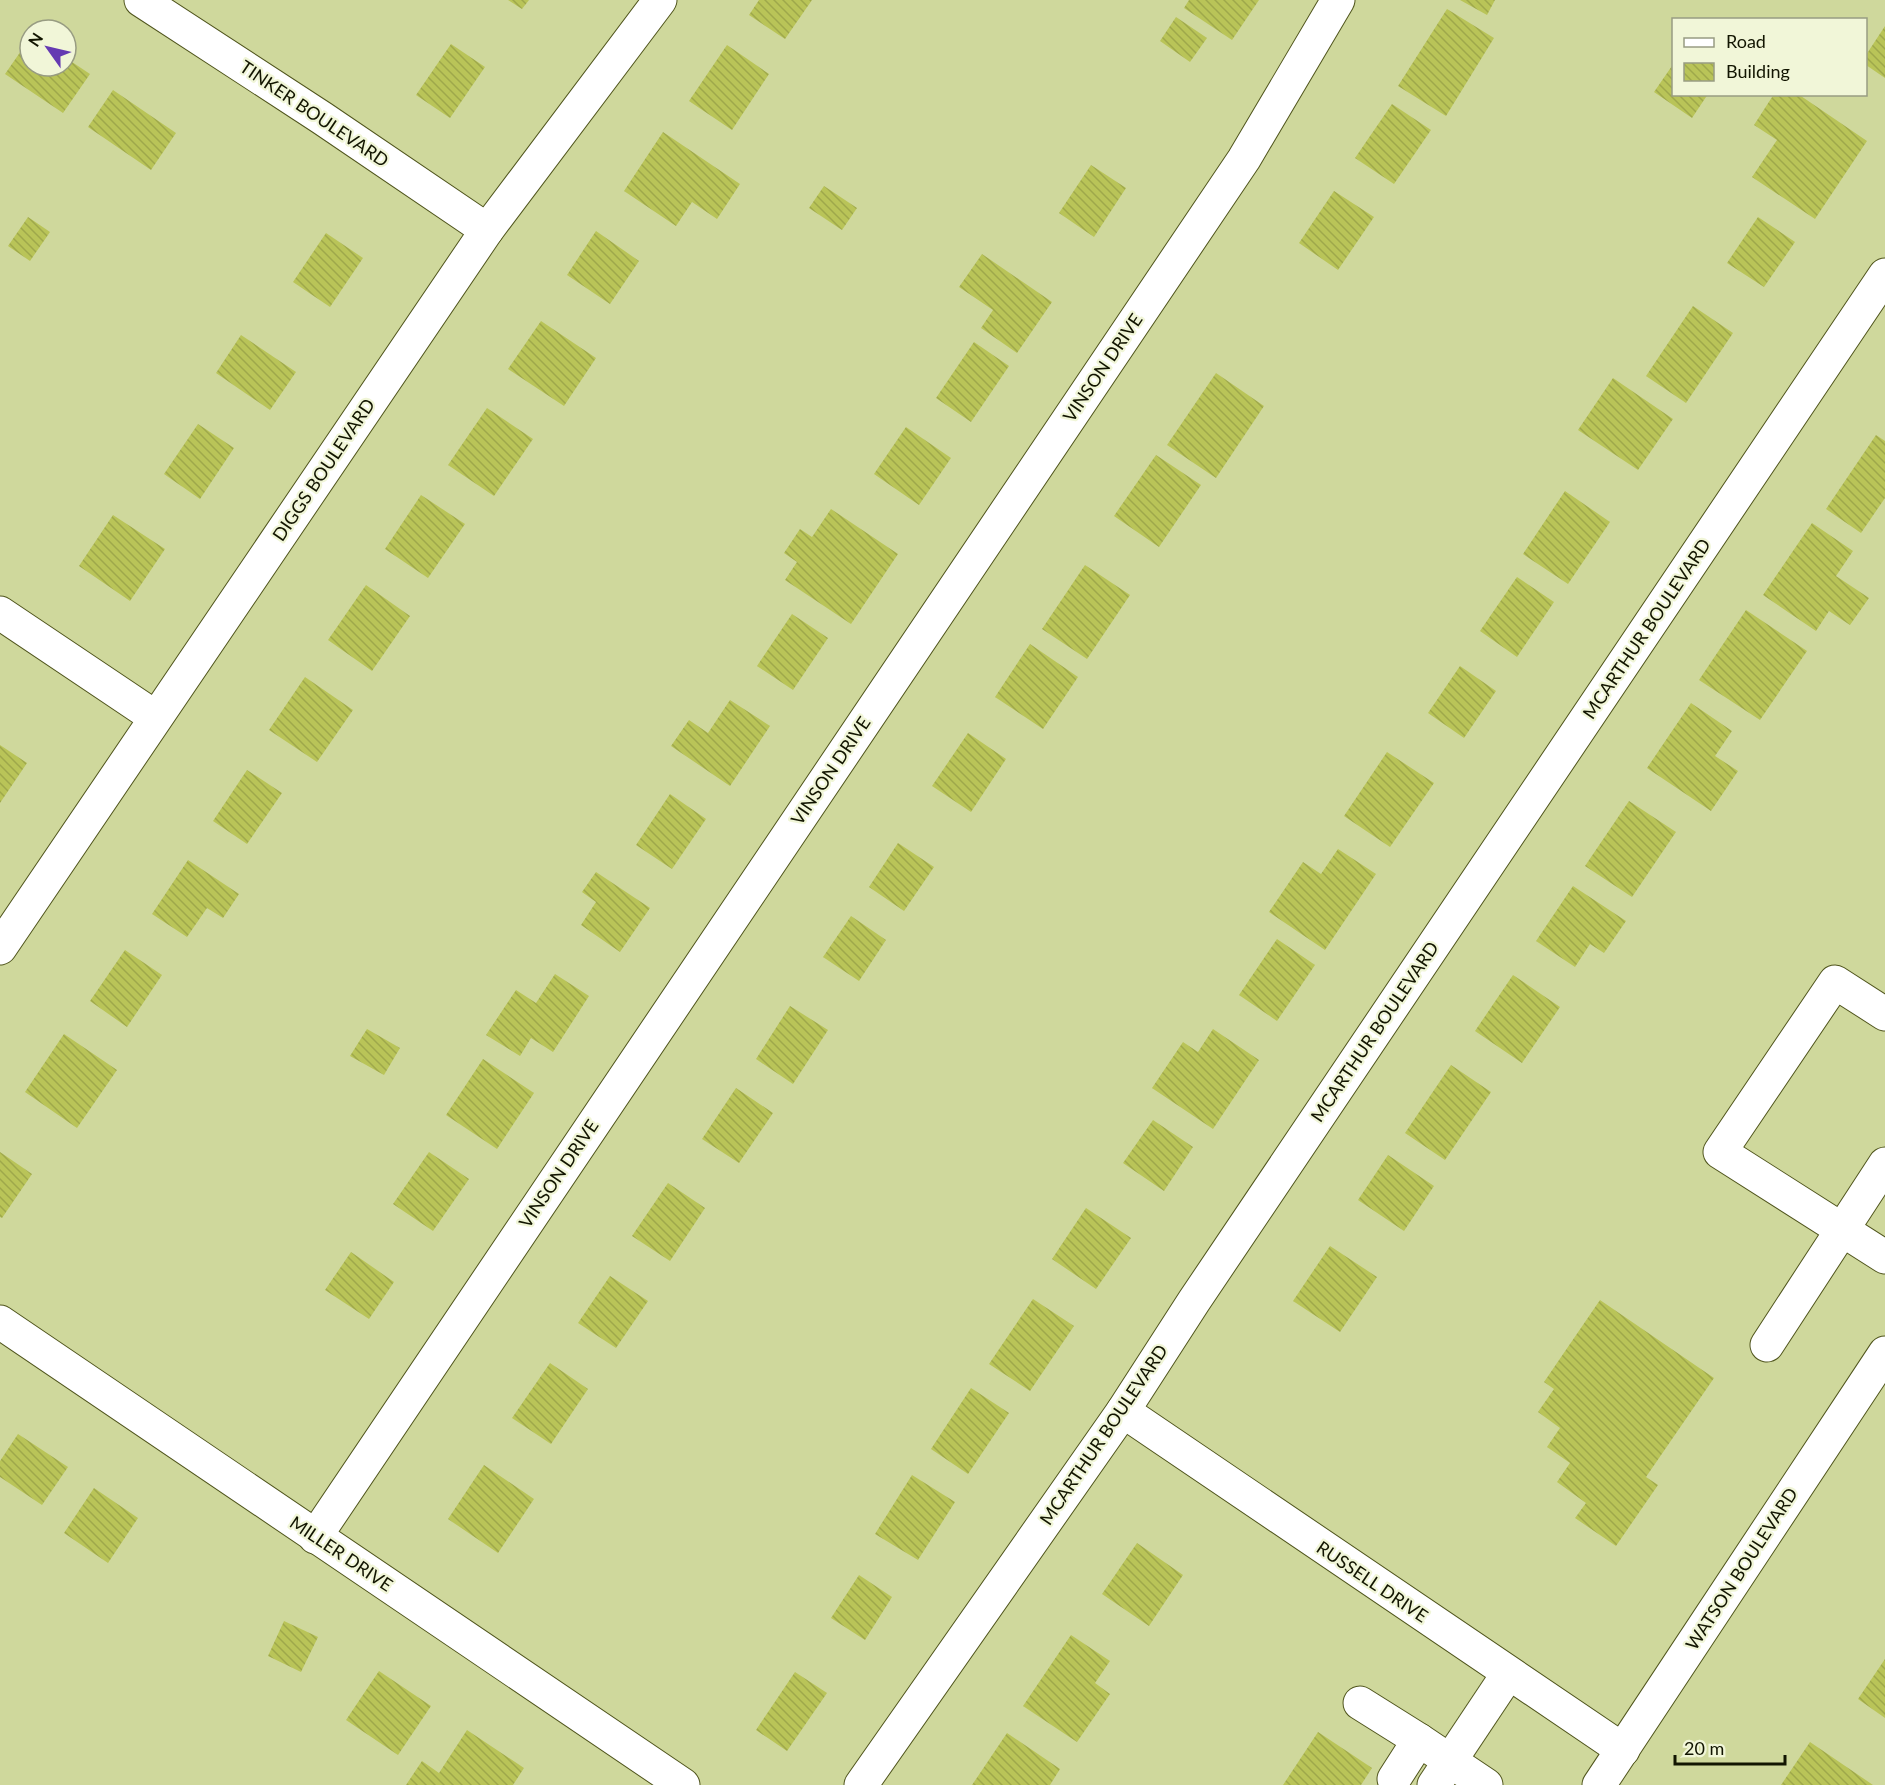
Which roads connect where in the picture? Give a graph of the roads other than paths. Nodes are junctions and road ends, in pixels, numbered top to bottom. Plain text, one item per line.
1 (141, 0) edge
2 (660, 0) edge
3 (1338, 0) edge
4 (487, 230) junction
5 (1885, 275) edge
6 (0, 613) edge
7 (155, 717) junction
8 (0, 948) edge
9 (1885, 1014) edge
10 (1885, 1164) edge
11 (1842, 1230) junction
12 (1885, 1257) edge
13 (0, 1322) edge
14 (1767, 1345) dead end
15 (1885, 1353) edge
16 (1123, 1411) junction
17 (315, 1537) junction
18 (1508, 1674) junction
19 (1360, 1703) dead end
20 (1419, 1740) junction
21 (1623, 1750) junction
22 (1443, 1773) edge
23 (1394, 1779) dead end
24 (683, 1785) edge
25 (861, 1785) edge
26 (1486, 1785) edge
27 (1599, 1785) edge

1 - 4 street, TINKER BOULEVARD
2 - 4 street, DIGGS BOULEVARD
3 - 17 street, VINSON DRIVE
4 - 7 street, DIGGS BOULEVARD
5 - 16 street, MCARTHUR BOULEVARD
6 - 7 street
7 - 8 street, DIGGS BOULEVARD
9 - 11 street
10 - 11 street
11 - 12 street
11 - 14 street
13 - 17 street, MILLER DRIVE
15 - 21 street, WATSON BOULEVARD
16 - 18 street, RUSSELL DRIVE
16 - 25 street, MCARTHUR BOULEVARD
17 - 24 street, MILLER DRIVE
18 - 21 street, RUSSELL DRIVE
18 - 22 street
19 - 20 street
20 - 22 street
20 - 23 street
21 - 27 street, WATSON BOULEVARD
22 - 26 street

